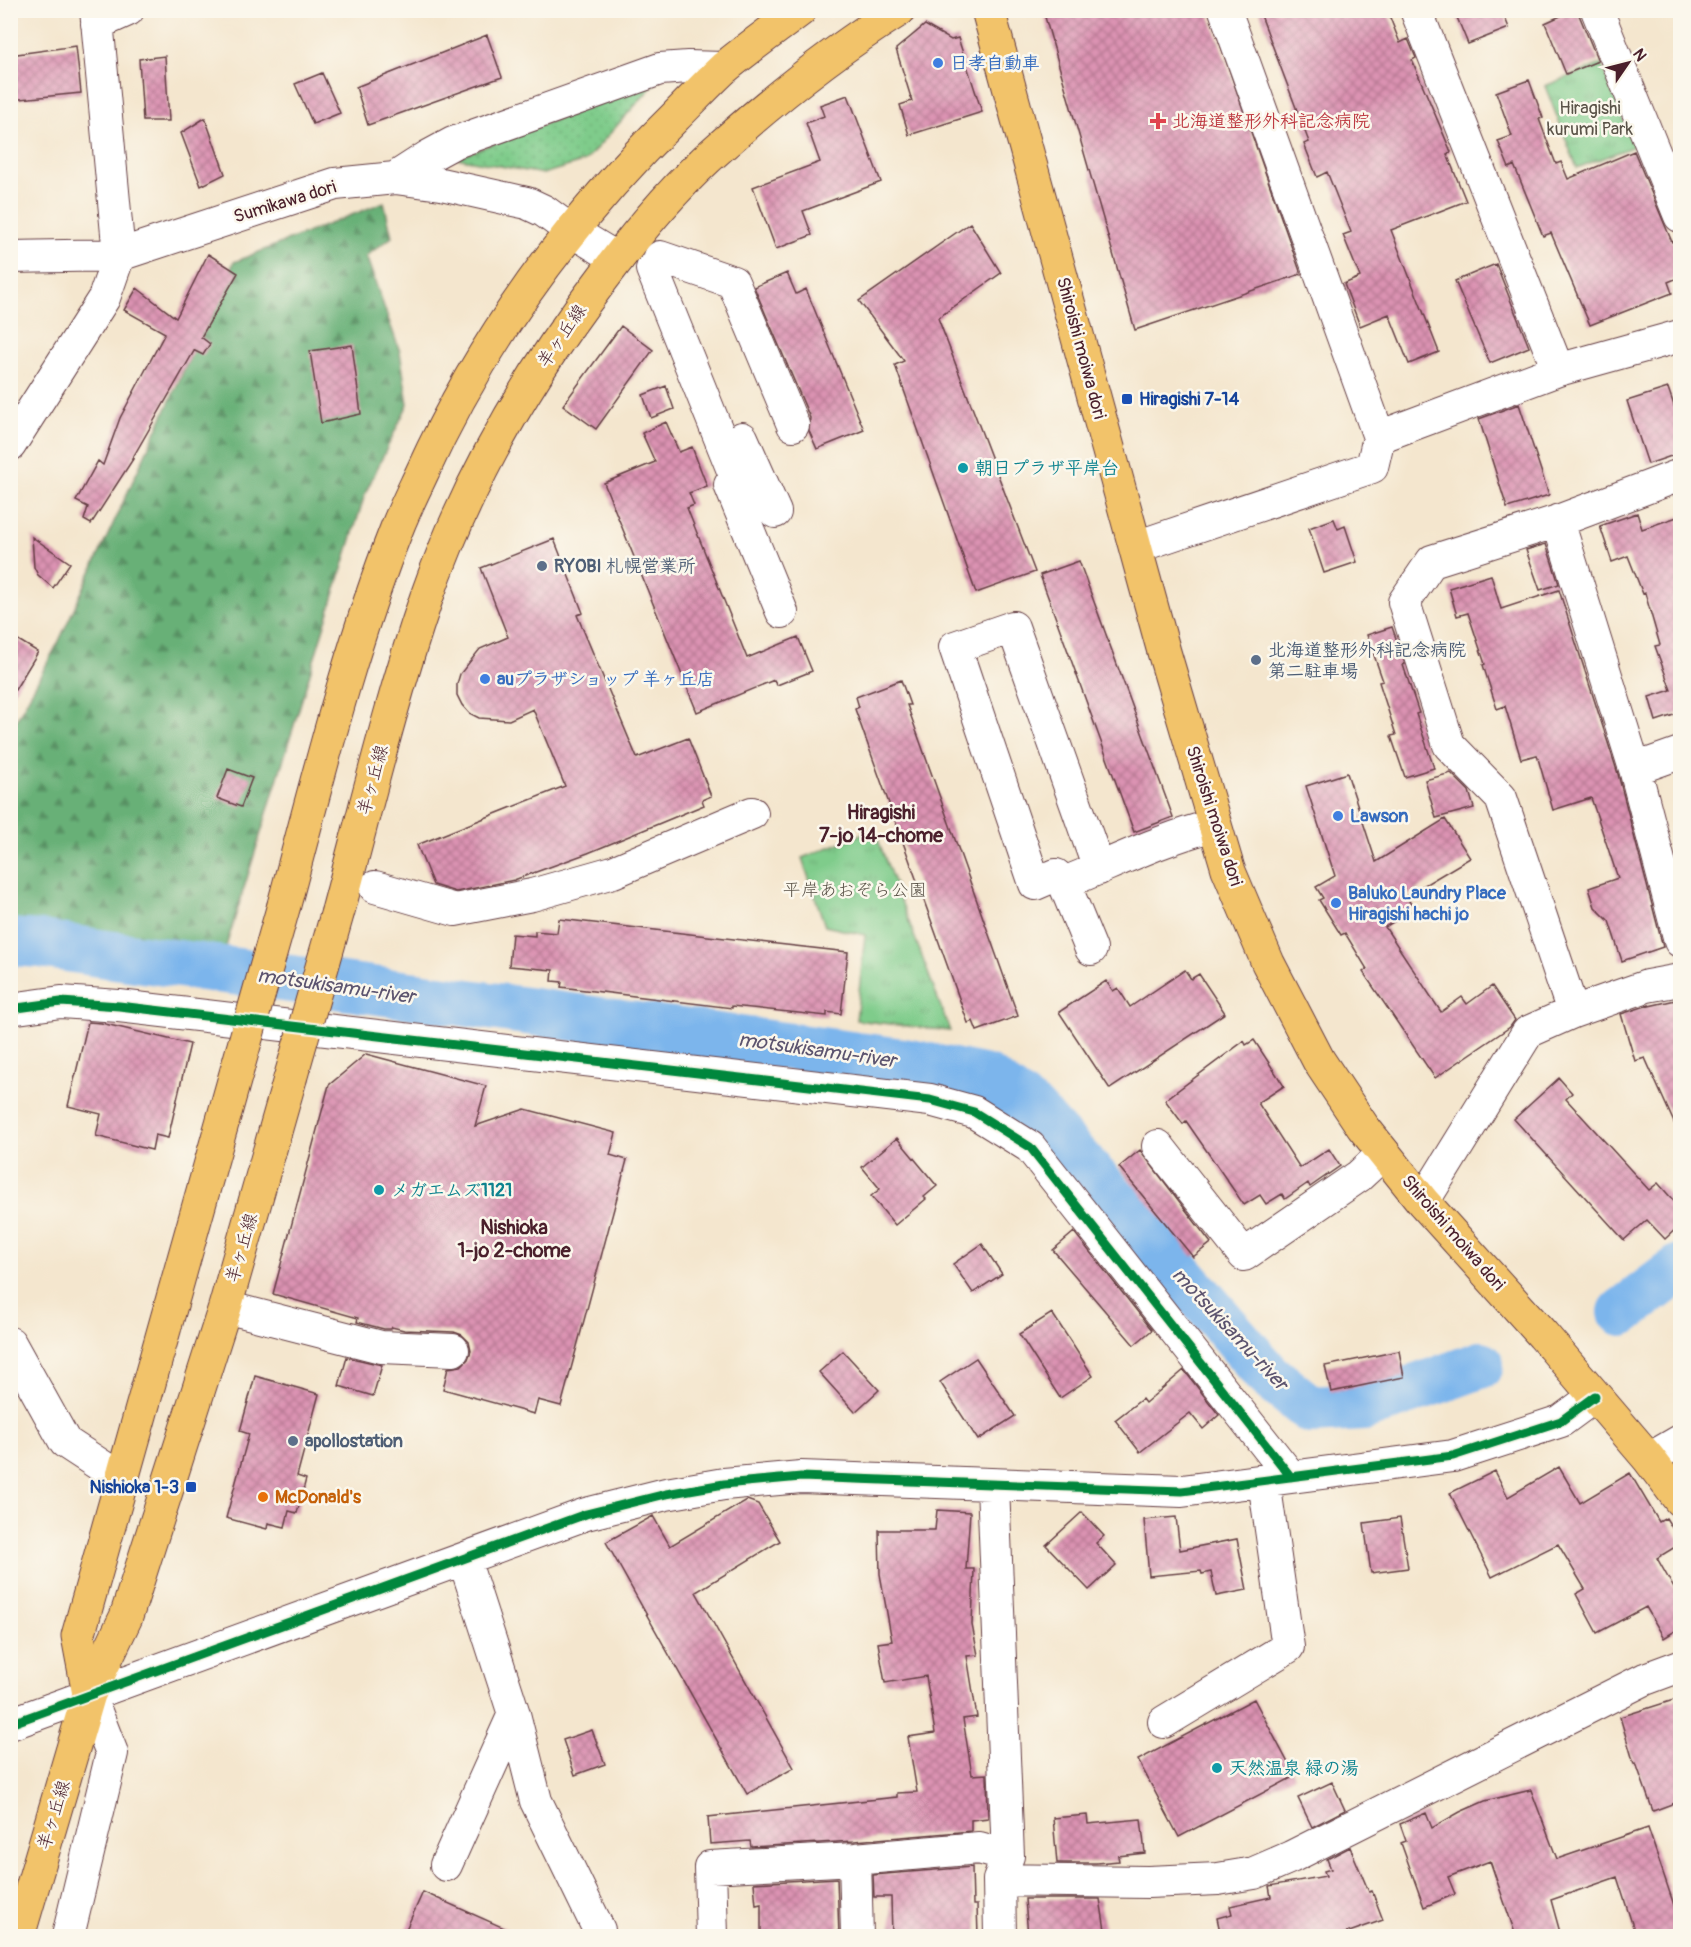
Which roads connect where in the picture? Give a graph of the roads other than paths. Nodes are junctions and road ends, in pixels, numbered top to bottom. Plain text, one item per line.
1 (128, 10) edge
2 (800, 10) edge
3 (899, 10) edge
4 (988, 10) edge
5 (1225, 10) edge
6 (1416, 10) edge
7 (1597, 10) edge
8 (97, 17) edge
9 (724, 68) junction
10 (395, 178) junction
11 (1680, 216) edge
12 (570, 230) junction
13 (119, 255) junction
14 (10, 257) edge
15 (618, 258) junction
16 (652, 269) dead end
17 (1680, 336) edge
18 (1558, 370) junction
19 (792, 425) dead end
20 (1379, 436) junction
21 (10, 445) edge
22 (1680, 475) edge
23 (776, 512) dead end
24 (1558, 521) junction
25 (1136, 547) junction
26 (782, 612) dead end
27 (1680, 753) edge
28 (1635, 769) junction
29 (752, 813) dead end
30 (1215, 825) junction
31 (1099, 869) junction
32 (1064, 883) junction
33 (375, 887) dead end
34 (1680, 941) edge
35 (1091, 949) dead end
36 (1680, 980) edge
37 (10, 1010) edge
38 (1573, 1012) junction
39 (1158, 1146) dead end
40 (1384, 1153) junction
41 (1423, 1202) junction
42 (225, 1307) junction
43 (10, 1342) edge
44 (453, 1350) dead end
45 (1595, 1396) junction
46 (1680, 1441) edge
47 (1649, 1459) junction
48 (1277, 1479) junction
49 (123, 1480) junction
50 (993, 1486) junction
51 (1680, 1500) edge
52 (464, 1559) junction
53 (1680, 1666) edge
54 (89, 1694) junction
55 (514, 1714) junction
56 (1164, 1722) dead end
57 (10, 1724) edge
58 (855, 1859) junction
59 (446, 1865) dead end
60 (1003, 1868) junction
61 (22, 1885) edge
62 (77, 1904) junction
63 (18, 1936) edge
64 (68, 1936) edge
65 (85, 1936) edge
66 (599, 1936) edge
67 (712, 1936) edge
68 (857, 1936) edge
69 (1000, 1936) edge

1 - 8 street
2 - 9 main road, 羊ヶ丘線
3 - 15 main road, 羊ヶ丘線
4 - 25 main road, Shiroishi moiwa dori
5 - 20 street
6 - 18 street
7 - 11 street
8 - 13 street
9 - 10 street
9 - 12 main road, 羊ヶ丘線
10 - 12 street, Sumikawa dori
10 - 13 street, Sumikawa dori
12 - 15 street, Sumikawa dori
12 - 49 main road, 羊ヶ丘線, bridge
13 - 14 street, Sumikawa dori
13 - 21 street
15 - 42 main road, 羊ヶ丘線, bridge
16 - 26 street
17 - 18 street
18 - 20 street
19 - 23 street
20 - 25 street
22 - 24 street
24 - 28 street
24 - 38 street
25 - 30 main road, Shiroishi moiwa dori
27 - 28 street
28 - 34 street
29 - 33 street
30 - 31 street
30 - 40 main road, Shiroishi moiwa dori
31 - 32 street
31 - 32 street
32 - 35 street
36 - 38 street
37 - 48 street
38 - 41 street
39 - 40 street
40 - 41 main road, Shiroishi moiwa dori
41 - 45 main road, Shiroishi moiwa dori
42 - 44 street
42 - 54 main road, 羊ヶ丘線
43 - 49 street
45 - 47 main road, Shiroishi moiwa dori
45 - 48 street
46 - 47 street
47 - 51 main road, Shiroishi moiwa dori
48 - 50 street
48 - 56 street
49 - 54 main road, 羊ヶ丘線
50 - 52 street
50 - 60 street
52 - 54 street
52 - 55 street
53 - 60 street
54 - 57 street
54 - 61 main road, 羊ヶ丘線
54 - 62 street
55 - 59 street
55 - 66 street
58 - 60 street
58 - 67 street
58 - 68 street
60 - 69 street
61 - 63 main road, 羊ヶ丘線
62 - 64 street
62 - 65 street

